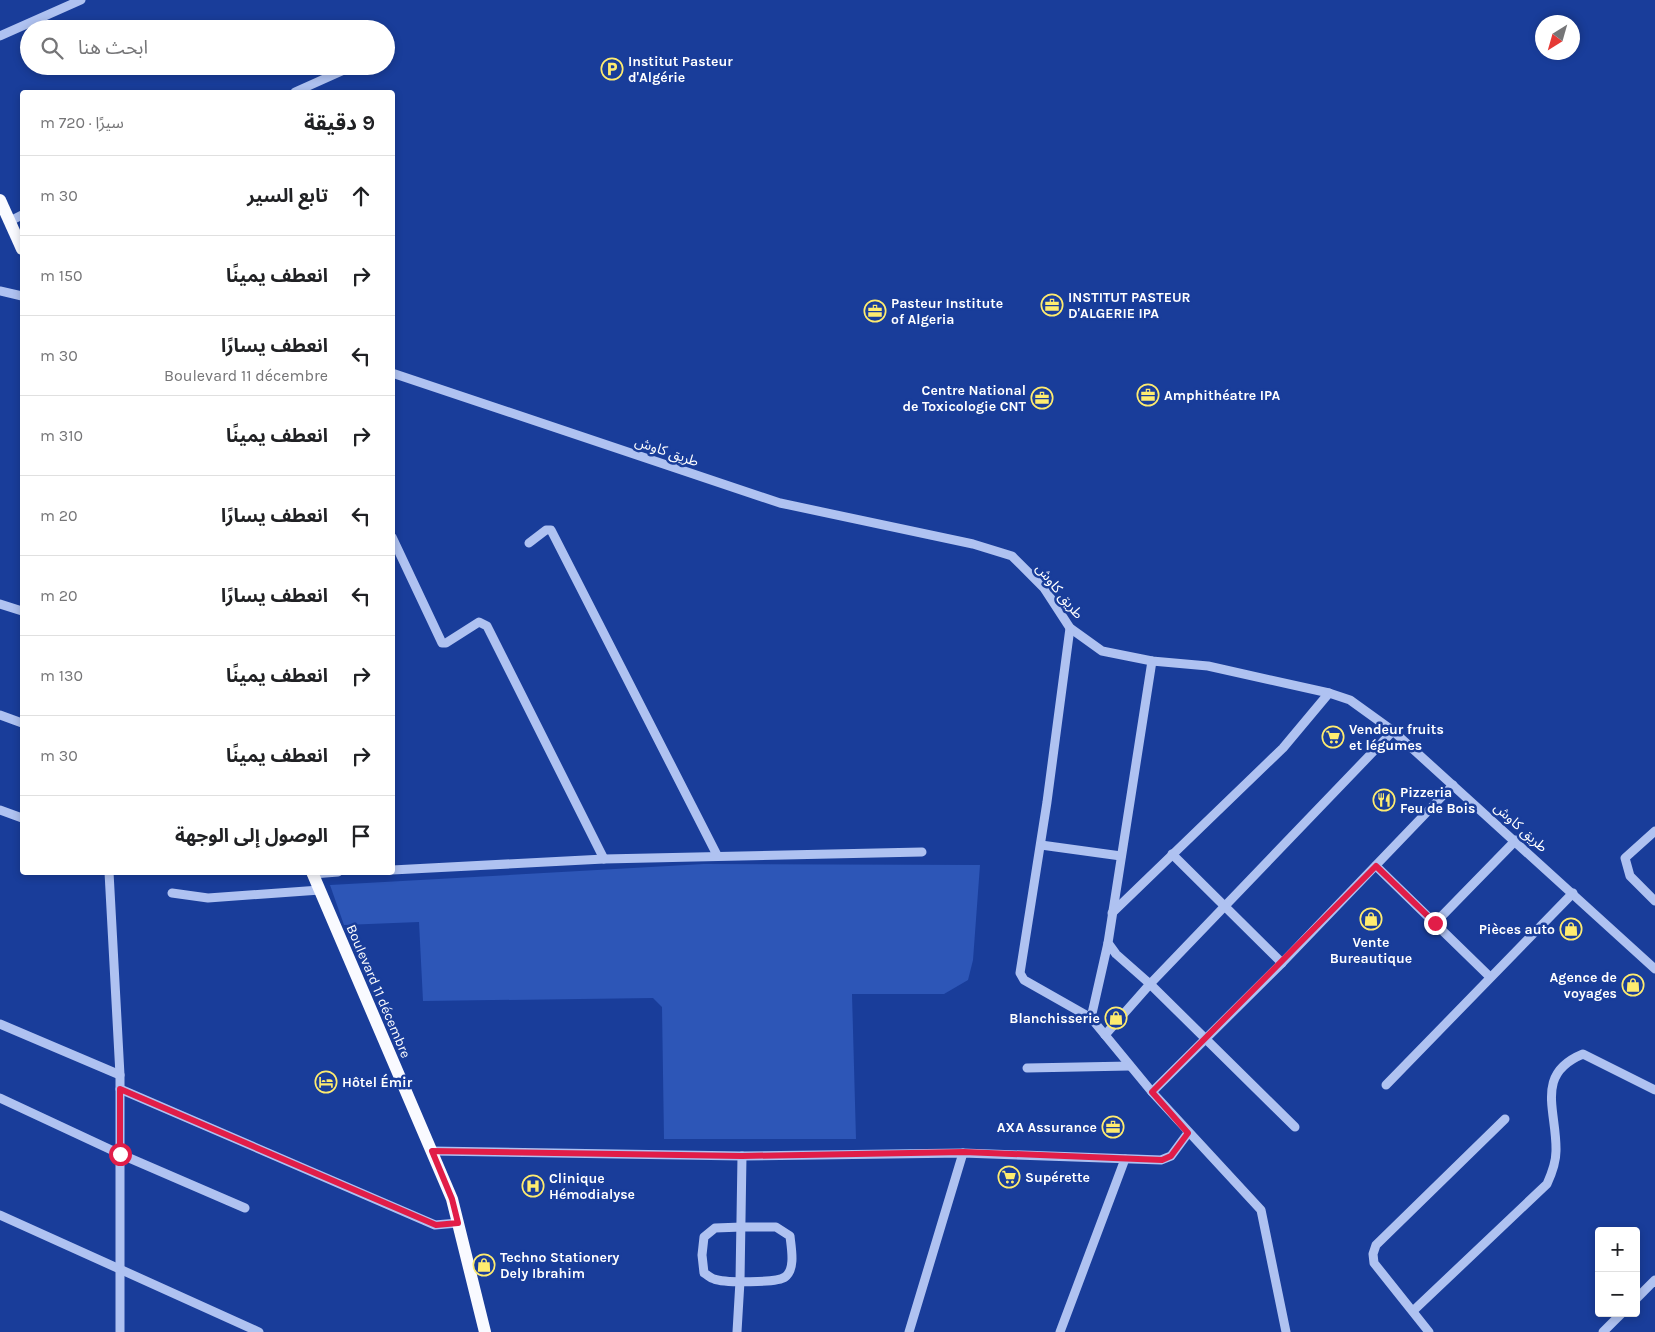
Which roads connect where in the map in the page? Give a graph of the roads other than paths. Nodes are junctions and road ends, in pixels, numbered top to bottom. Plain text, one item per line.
1 (81, 0) edge
2 (36, 20) edge
3 (20, 27) edge
4 (0, 36) edge
5 (334, 75) edge
6 (300, 90) edge
7 (0, 200) edge
8 (20, 216) edge
9 (10, 221) junction
10 (20, 244) edge
11 (0, 291) edge
12 (20, 296) edge
13 (395, 374) edge
14 (529, 543) dead end
15 (395, 544) edge
16 (0, 604) edge
17 (20, 610) edge
18 (1070, 628) junction
19 (1152, 660) junction
20 (1329, 693) junction
21 (0, 715) edge
22 (20, 722) edge
23 (1393, 730) junction
24 (1453, 784) junction
25 (0, 810) edge
26 (20, 817) edge
27 (1655, 832) edge
28 (1516, 840) junction
29 (1041, 845) junction
30 (922, 852) dead end
31 (1172, 854) junction
32 (717, 855) junction
33 (1121, 856) junction
34 (604, 858) junction
35 (1376, 866) junction
36 (395, 870) edge
37 (108, 875) edge
38 (313, 875) edge
39 (320, 890) junction
40 (172, 893) dead end
41 (1573, 893) junction
42 (1655, 901) edge
43 (1225, 908) junction
44 (1112, 913) junction
45 (1435, 923) junction
46 (1108, 943) junction
47 (1282, 963) junction
48 (1654, 966) edge
49 (1490, 977) junction
50 (1150, 984) junction
51 (1091, 1018) junction
52 (0, 1024) edge
53 (1105, 1035) junction
54 (1207, 1040) junction
55 (1130, 1066) junction
56 (1027, 1068) dead end
57 (120, 1075) junction
58 (1386, 1085) dead end
59 (120, 1089) junction
60 (1655, 1090) edge
61 (1152, 1092) junction
62 (0, 1098) edge
63 (1505, 1119) dead end
64 (1295, 1127) dead end
65 (1188, 1133) junction
66 (432, 1151) junction
67 (964, 1152) junction
68 (120, 1154) junction
69 (742, 1156) junction
70 (1125, 1159) junction
71 (246, 1208) dead end
72 (0, 1215) edge
73 (458, 1223) junction
74 (742, 1226) junction
75 (120, 1270) junction
76 (1655, 1280) edge
77 (740, 1281) junction
78 (1640, 1295) edge
79 (1413, 1310) junction
80 (1618, 1317) edge
81 (120, 1332) edge
82 (259, 1332) edge
83 (485, 1332) edge
84 (737, 1332) edge
85 (909, 1332) edge
86 (1060, 1332) edge
87 (1286, 1332) edge
88 (1429, 1332) edge
89 (1603, 1332) edge

1 - 2 street
3 - 4 street
5 - 6 street
7 - 9 main road
8 - 9 street
9 - 10 main road
11 - 12 street
13 - 18 street, طريق كاوش
14 - 32 street
15 - 34 street
16 - 17 street
18 - 19 street, طريق كاوش
18 - 29 street
19 - 20 street, طريق كاوش
19 - 33 street
20 - 23 street, طريق كاوش
20 - 31 street
21 - 22 street
23 - 24 street, طريق كاوش
23 - 43 street
24 - 28 street, طريق كاوش
24 - 35 street
25 - 26 street
27 - 42 street
28 - 41 street, طريق كاوش
28 - 45 street
29 - 33 street
29 - 51 street
30 - 32 street
31 - 43 street
31 - 44 street
32 - 34 street
33 - 44 street
34 - 36 street
35 - 45 street
35 - 47 street
37 - 57 street
38 - 39 main road, Boulevard 11 décembre
39 - 40 street
39 - 66 main road, Boulevard 11 décembre
41 - 48 street, طريق كاوش
41 - 49 street
43 - 47 street
43 - 50 street
44 - 46 street
45 - 49 street
46 - 50 street
46 - 51 street
47 - 54 street
49 - 58 street
50 - 53 street
50 - 54 street
51 - 53 street
52 - 57 street
53 - 55 street
54 - 61 street
54 - 64 street
55 - 56 street
55 - 61 street
57 - 59 street
59 - 68 street
59 - 73 street
60 - 79 street
61 - 65 street
62 - 68 street
63 - 79 street
65 - 70 street
65 - 87 street
66 - 69 street
66 - 73 main road, Boulevard 11 décembre
67 - 69 street
67 - 70 street
67 - 85 street
68 - 71 street
68 - 75 street
69 - 74 street
70 - 86 street
72 - 75 street
73 - 83 main road, Boulevard 11 décembre
74 - 77 street
74 - 77 street
74 - 77 street
75 - 81 street
75 - 82 street
76 - 78 street
77 - 84 street
79 - 88 street
80 - 89 street

